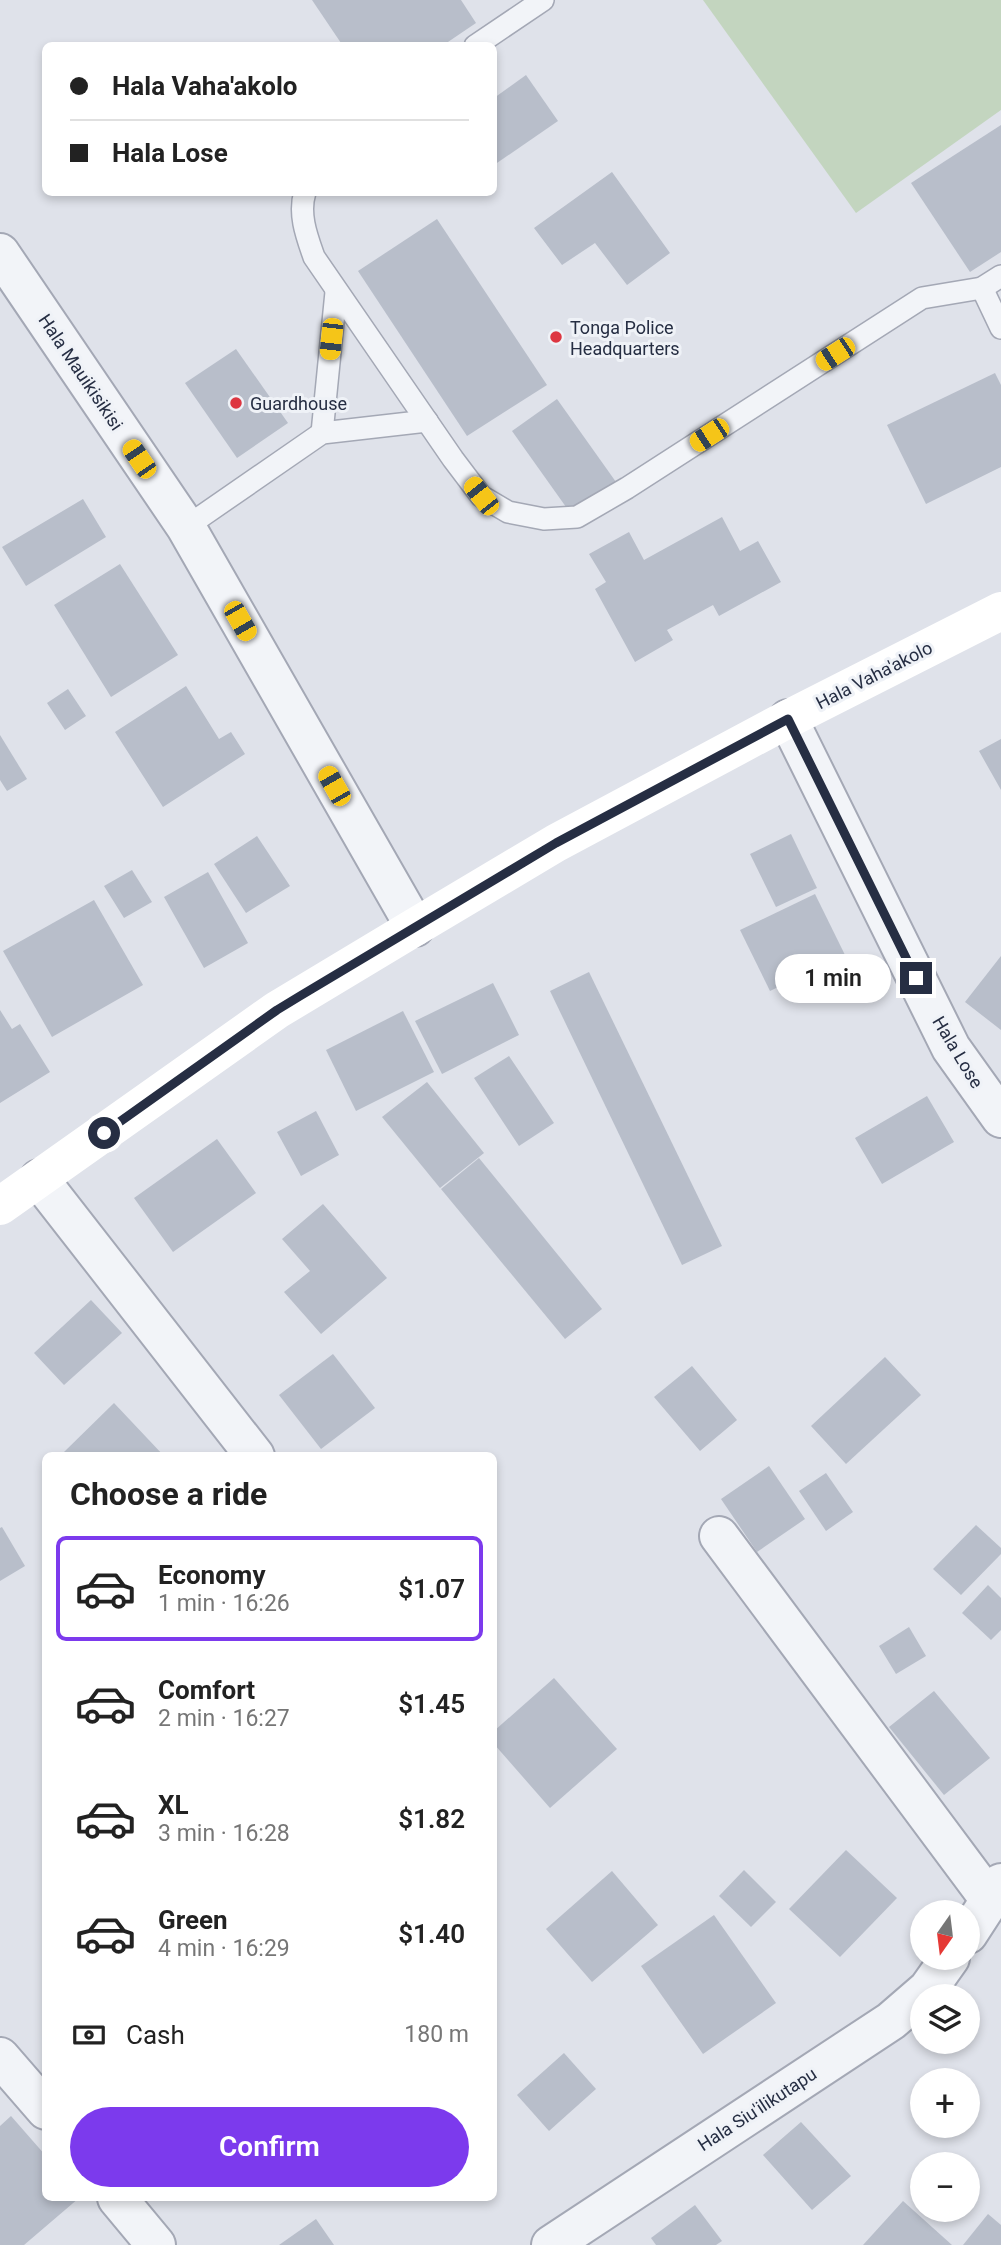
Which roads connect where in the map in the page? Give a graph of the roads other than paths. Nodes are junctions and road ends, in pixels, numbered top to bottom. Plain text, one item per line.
1 (530, 4) edge
2 (480, 42) edge
3 (305, 196) edge
4 (0, 253) edge
5 (1001, 276) edge
6 (982, 288) junction
7 (336, 292) junction
8 (1001, 328) edge
9 (427, 421) junction
10 (322, 433) junction
11 (186, 527) junction
12 (1001, 611) edge
13 (788, 719) junction
14 (415, 927) junction
15 (1001, 1118) edge
16 (12, 1192) edge
17 (251, 1452) edge
18 (719, 1536) dead end
19 (995, 1892) edge
20 (980, 1915) edge
21 (941, 1970) edge
22 (0, 2057) edge
23 (42, 2105) edge
24 (119, 2201) edge
25 (156, 2245) edge
26 (551, 2245) edge

1 - 2 lane
3 - 7 lane
4 - 11 street, Hala Mauikisikisi
5 - 6 lane
6 - 8 lane
6 - 9 lane
7 - 9 lane
7 - 10 lane
9 - 10 lane
10 - 11 lane
11 - 14 street, Hala Mauikisikisi
12 - 13 main road, Hala Vaha'akolo
13 - 14 main road, Hala Vaha'akolo
13 - 15 street, Hala Lose
14 - 16 main road, Hala Vaha'akolo
16 - 17 street
18 - 19 street
19 - 20 street
21 - 26 street, Hala Siu'ilikutapu
22 - 23 street
24 - 25 street

